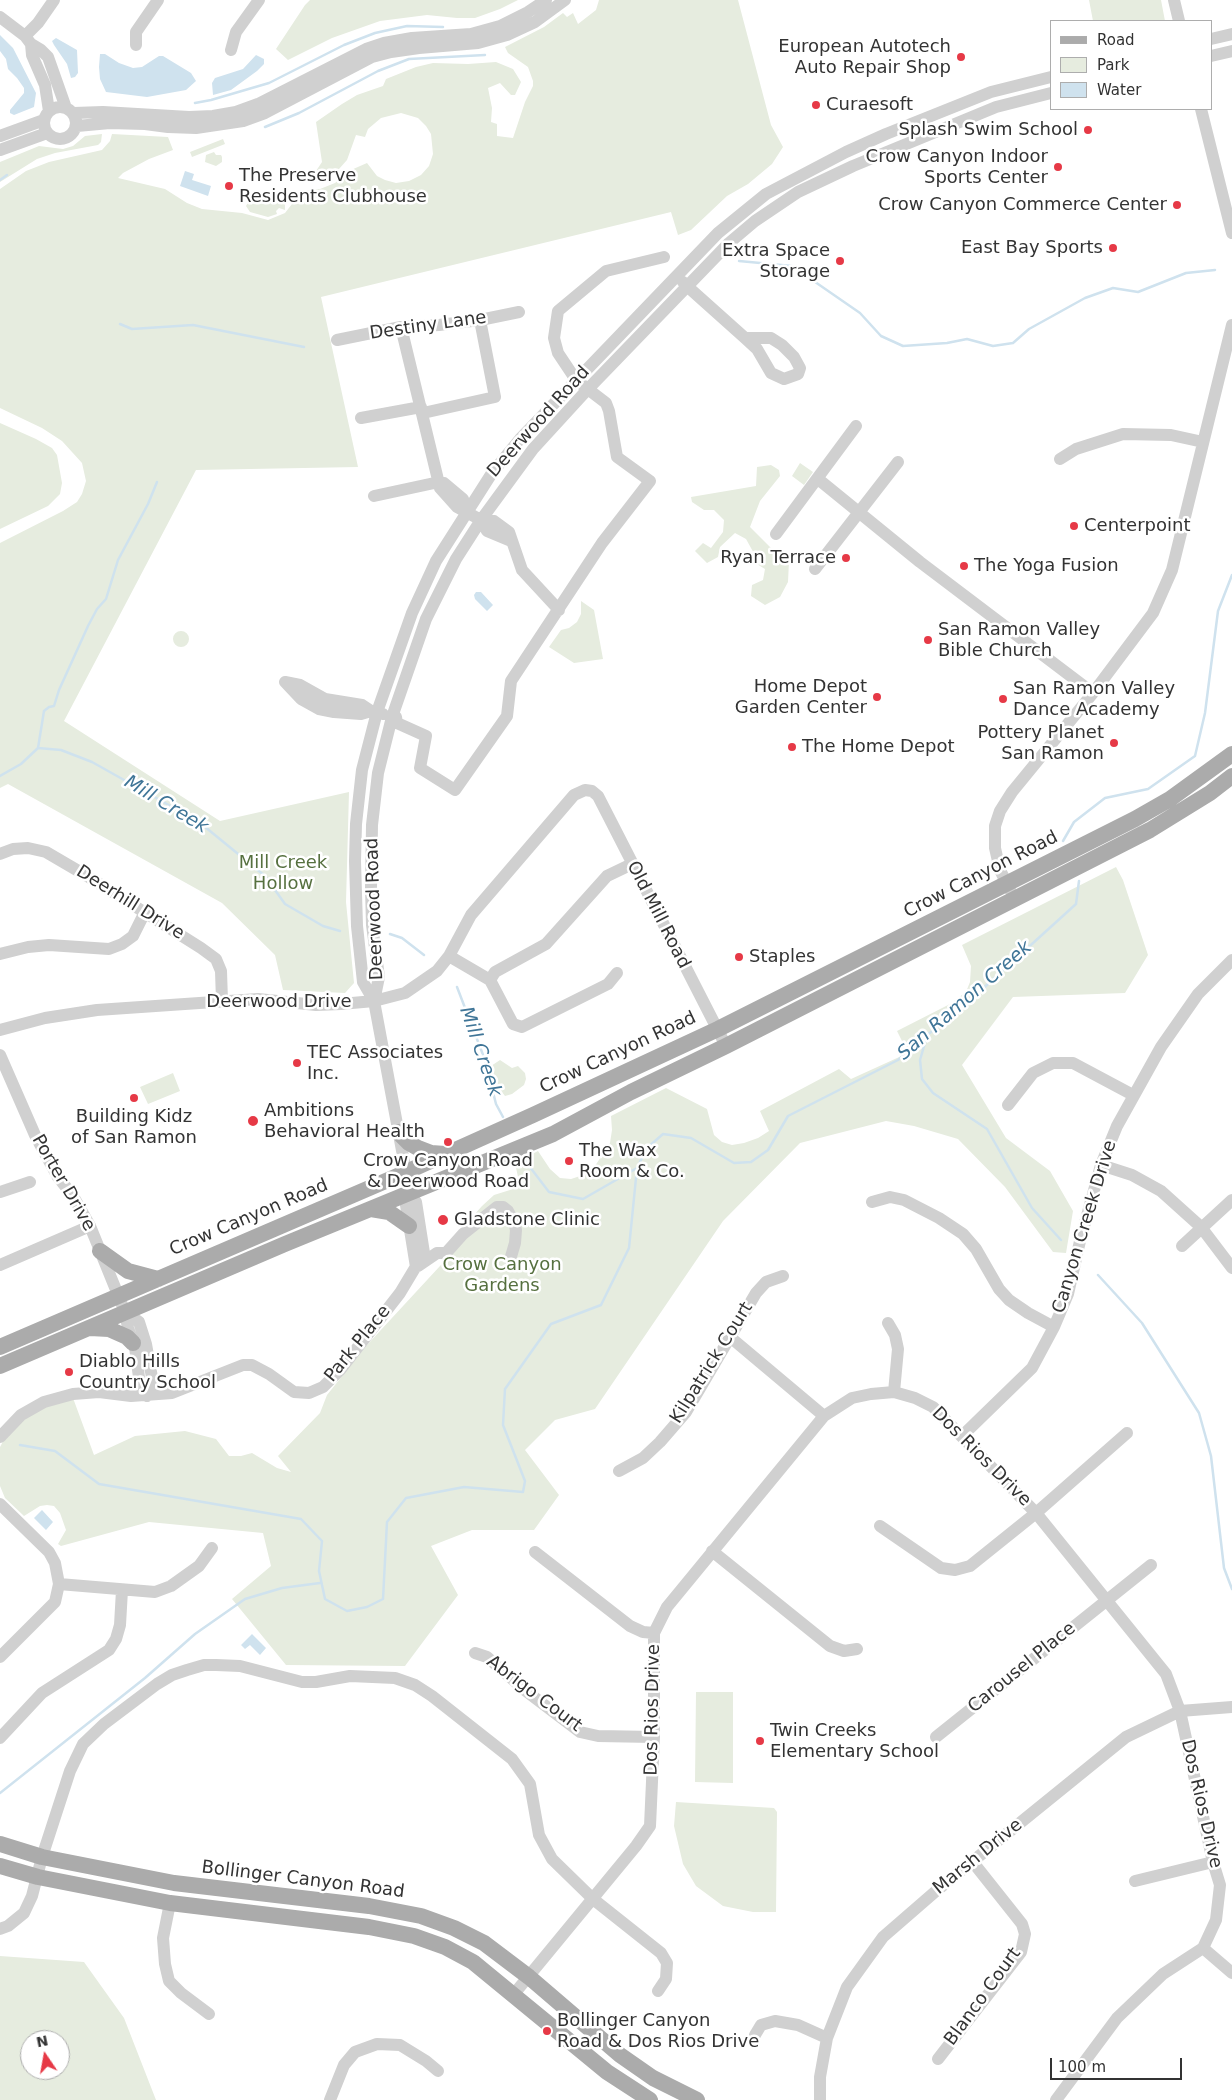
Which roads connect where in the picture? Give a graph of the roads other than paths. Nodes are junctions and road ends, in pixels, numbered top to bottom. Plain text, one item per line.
1 (54, 0) edge
2 (158, 0) edge
3 (259, 0) edge
4 (546, 0) edge
5 (565, 0) edge
6 (1174, 0) edge
7 (0, 17) edge
8 (1179, 20) edge
9 (1232, 34) edge
10 (1212, 39) edge
11 (28, 40) junction
12 (136, 45) dead end
13 (231, 50) dead end
14 (1232, 51) edge
15 (1212, 56) edge
16 (1050, 77) edge
17 (1050, 93) edge
18 (1201, 110) edge
19 (46, 115) junction
20 (72, 116) junction
21 (47, 133) junction
22 (0, 136) edge
23 (0, 150) edge
24 (1232, 233) edge
25 (664, 257) dead end
26 (678, 276) junction
27 (688, 287) junction
28 (519, 312) dead end
29 (480, 320) junction
30 (1232, 325) edge
31 (401, 327) junction
32 (745, 338) dead end
33 (337, 340) dead end
34 (576, 380) junction
35 (587, 390) junction
36 (422, 410) junction
37 (361, 418) dead end
38 (856, 426) dead end
39 (1203, 442) junction
40 (1060, 459) dead end
41 (898, 462) dead end
42 (818, 479) junction
43 (439, 482) junction
44 (374, 496) dead end
45 (466, 511) junction
46 (858, 512) junction
47 (480, 520) junction
48 (776, 534) dead end
49 (815, 569) dead end
50 (558, 610) junction
51 (1093, 693) junction
52 (374, 711) junction
53 (394, 717) junction
54 (1232, 754) edge
55 (1232, 776) edge
56 (585, 790) joint
57 (0, 854) edge
58 (632, 864) junction
59 (1007, 884) junction
60 (1015, 900) junction
61 (144, 914) junction
62 (0, 954) edge
63 (448, 956) junction
64 (1232, 960) edge
65 (617, 972) dead end
66 (490, 980) junction
67 (222, 1001) junction
68 (374, 1001) junction
69 (718, 1028) junction
70 (0, 1030) edge
71 (726, 1046) junction
72 (0, 1055) edge
73 (1133, 1095) junction
74 (1008, 1105) dead end
75 (398, 1132) junction
76 (446, 1154) junction
77 (1101, 1165) junction
78 (406, 1172) junction
79 (30, 1182) dead end
80 (0, 1192) edge
81 (409, 1194) junction
82 (1232, 1200) edge
83 (872, 1202) dead end
84 (371, 1209) junction
85 (90, 1226) junction
86 (410, 1226) junction
87 (1201, 1227) junction
88 (1182, 1246) dead end
89 (100, 1250) junction
90 (510, 1260) dead end
91 (0, 1265) edge
92 (416, 1267) junction
93 (1232, 1268) edge
94 (783, 1276) dead end
95 (158, 1279) junction
96 (119, 1296) junction
97 (125, 1312) junction
98 (888, 1324) dead end
99 (1054, 1327) junction
100 (88, 1328) junction
101 (730, 1337) junction
102 (133, 1342) junction
103 (0, 1347) edge
104 (0, 1366) edge
105 (894, 1392) junction
106 (147, 1396) junction
107 (824, 1416) junction
108 (1127, 1433) dead end
109 (962, 1436) junction
110 (0, 1437) edge
111 (619, 1471) dead end
112 (0, 1504) edge
113 (1036, 1513) junction
114 (880, 1526) dead end
115 (212, 1548) dead end
116 (712, 1551) junction
117 (535, 1552) dead end
118 (1151, 1565) dead end
119 (59, 1584) junction
120 (122, 1590) junction
121 (1107, 1599) junction
122 (654, 1633) junction
123 (857, 1649) dead end
124 (475, 1653) dead end
125 (0, 1657) edge
126 (1232, 1707) edge
127 (1180, 1711) junction
128 (654, 1737) junction
129 (936, 1737) dead end
130 (0, 1738) edge
131 (0, 1844) edge
132 (42, 1857) junction
133 (972, 1861) junction
134 (1213, 1862) junction
135 (0, 1866) edge
136 (38, 1877) junction
137 (1135, 1881) dead end
138 (593, 1899) junction
139 (170, 1903) junction
140 (0, 1929) edge
141 (1203, 1948) junction
142 (1232, 1973) edge
143 (529, 1977) junction
144 (658, 1991) dead end
145 (514, 1994) junction
146 (209, 2014) dead end
147 (754, 2035) dead end
148 (826, 2038) junction
149 (938, 2059) dead end
150 (438, 2071) dead end
151 (330, 2100) edge
152 (650, 2100) edge
153 (697, 2100) edge
154 (820, 2100) edge
155 (1056, 2100) edge

1 - 11 street
2 - 12 street
3 - 13 street
4 - 20 street
5 - 20 street
6 - 8 street
7 - 11 street
9 - 10 street
11 - 19 street
11 - 20 street
14 - 15 street
16 - 26 street, Deerwood Road
17 - 27 street, Deerwood Road
18 - 24 street
19 - 20 street
19 - 21 street
19 - 22 street
20 - 21 street
21 - 23 street
25 - 34 street
26 - 27 street
26 - 34 street, Deerwood Road
27 - 32 street
27 - 35 street, Deerwood Road
28 - 29 street, Destiny Lane
29 - 31 street, Destiny Lane
29 - 36 street
30 - 39 street
31 - 33 street, Destiny Lane
31 - 36 street
34 - 35 street
34 - 45 street, Deerwood Road
35 - 47 street, Deerwood Road
35 - 50 street
36 - 37 street
36 - 43 street
38 - 42 street
39 - 40 street
39 - 51 street
41 - 46 street
42 - 46 street
42 - 48 street
43 - 44 street
43 - 45 street
45 - 47 street
45 - 52 street, Deerwood Road
46 - 49 street
46 - 51 street
47 - 50 street
47 - 53 street, Deerwood Road
50 - 53 street
51 - 59 street
52 - 52 street
52 - 53 street
52 - 68 street, Deerwood Road
53 - 68 street, Deerwood Road
54 - 59 main road, Crow Canyon Road
55 - 60 main road, Crow Canyon Road
56 - 58 street, Old Mill Road
56 - 63 street, Deerwood Drive
57 - 61 street, Deerhill Drive
58 - 66 street
58 - 69 street, Old Mill Road
59 - 60 street
59 - 69 main road, Crow Canyon Road
60 - 71 main road, Crow Canyon Road
61 - 62 street
61 - 67 street, Deerhill Drive
63 - 66 street
63 - 68 street, Deerwood Drive
64 - 73 street, Canyon Creek Drive
65 - 66 street
67 - 68 street, Deerwood Drive
67 - 70 street, Deerwood Drive
68 - 75 street, Deerwood Road
69 - 71 street, Old Mill Road
69 - 76 main road, Crow Canyon Road
71 - 81 main road, Crow Canyon Road
72 - 85 street, Porter Drive
73 - 74 street
73 - 77 street, Canyon Creek Drive
75 - 76 main road
75 - 78 street, Deerwood Road
76 - 78 main road, Crow Canyon Road
77 - 87 street
77 - 99 street, Canyon Creek Drive
78 - 81 street, Deerwood Road
78 - 95 main road, Crow Canyon Road
79 - 80 street
81 - 84 main road, Crow Canyon Road
81 - 86 street
81 - 92 street, Park Place
82 - 87 street
83 - 99 street
84 - 86 main road
84 - 97 main road, Crow Canyon Road
85 - 89 street, Porter Drive
85 - 91 street
86 - 92 street
87 - 88 street
87 - 93 street
89 - 95 main road
89 - 96 street, Porter Drive
90 - 92 street
92 - 106 street, Park Place
94 - 101 street, Kilpatrick Court
95 - 96 main road, Crow Canyon Road
96 - 97 street, Porter Drive
96 - 103 main road, Crow Canyon Road
97 - 100 main road, Crow Canyon Road
97 - 102 street
97 - 106 street
98 - 105 street
99 - 109 street, Canyon Creek Drive
100 - 102 main road
100 - 104 main road, Crow Canyon Road
101 - 107 street
101 - 111 street, Kilpatrick Court
102 - 106 street
105 - 107 street, Dos Rios Drive
105 - 109 street, Dos Rios Drive
106 - 110 street, Park Place
107 - 116 street, Dos Rios Drive
108 - 113 street
109 - 113 street, Dos Rios Drive
112 - 119 street
113 - 114 street
113 - 121 street, Dos Rios Drive
115 - 120 street
116 - 122 street, Dos Rios Drive
116 - 123 street
117 - 122 street
118 - 121 street, Carousel Place
119 - 120 street
119 - 125 street
120 - 130 street
121 - 127 street, Dos Rios Drive
121 - 129 street, Carousel Place
122 - 128 street, Dos Rios Drive
124 - 128 street, Abrigo Court
126 - 127 street, Marsh Drive
127 - 133 street, Marsh Drive
127 - 134 street, Dos Rios Drive
128 - 138 street, Dos Rios Drive
131 - 132 main road, Bollinger Canyon Road
132 - 136 street
132 - 138 street
132 - 143 main road, Bollinger Canyon Road
133 - 148 street, Marsh Drive
133 - 149 street, Blanco Court
134 - 137 street
134 - 141 street, Dos Rios Drive
135 - 136 main road
136 - 139 main road
136 - 140 street
138 - 143 street, Dos Rios Drive
138 - 144 street
139 - 145 main road
139 - 146 street
141 - 142 street
141 - 155 street
143 - 145 street, Dos Rios Drive
143 - 153 main road, Bollinger Canyon Road
145 - 152 main road
147 - 148 street
148 - 154 street, Marsh Drive
150 - 151 street

